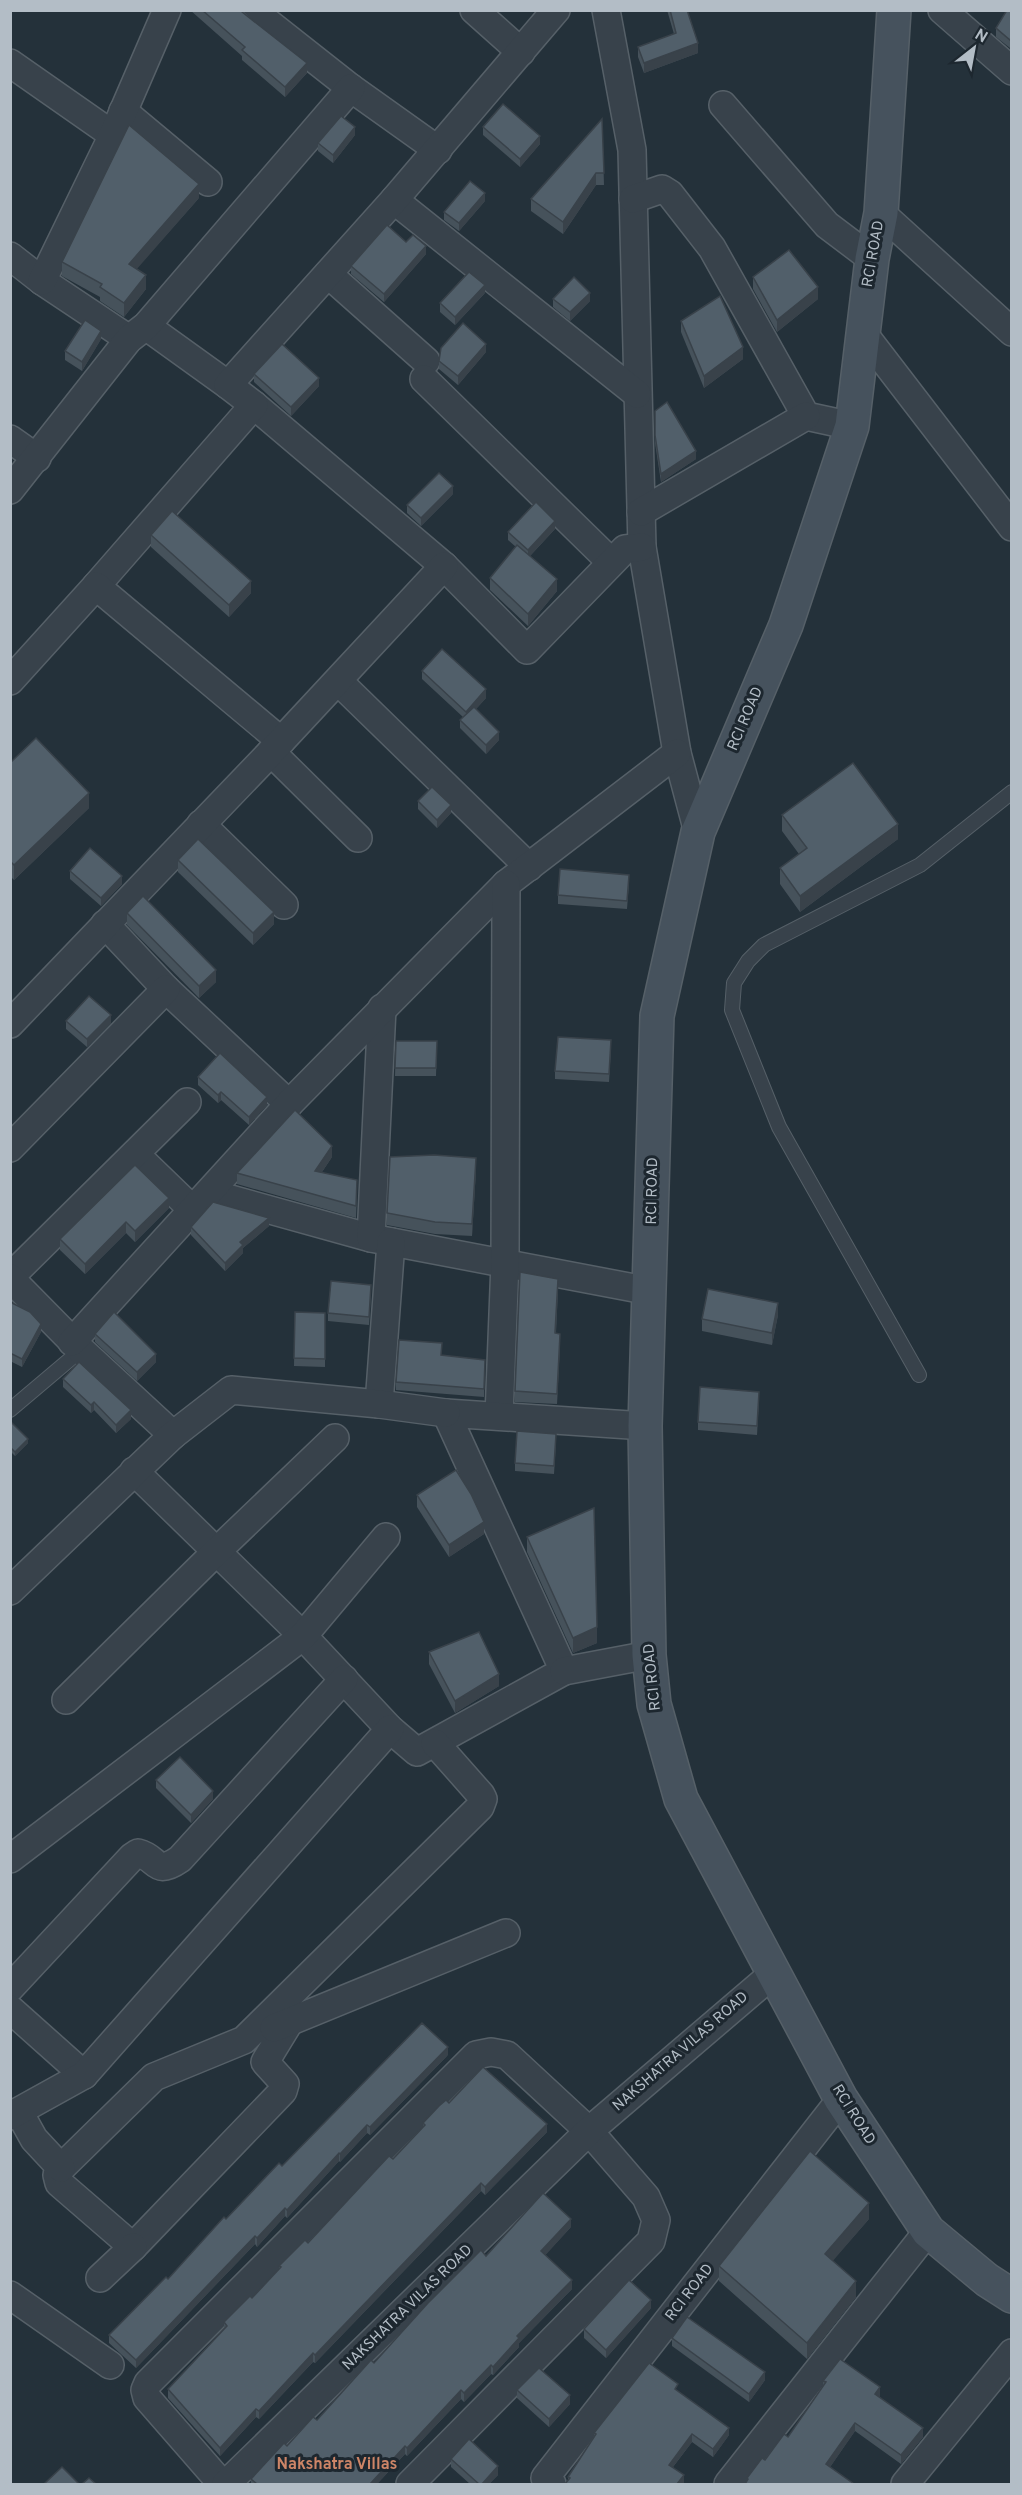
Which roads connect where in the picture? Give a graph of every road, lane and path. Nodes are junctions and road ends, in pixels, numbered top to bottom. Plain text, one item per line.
1 (167, 10) edge
2 (252, 10) edge
3 (474, 10) edge
4 (556, 10) edge
5 (606, 10) edge
6 (894, 10) edge
7 (942, 10) edge
8 (521, 52) junction
9 (10, 63) edge
10 (1011, 71) edge
11 (351, 88) junction
12 (723, 105) dead end
13 (118, 123) junction
14 (438, 150) junction
15 (208, 182) dead end
16 (633, 199) junction
17 (394, 200) junction
18 (881, 213) junction
19 (10, 256) edge
20 (872, 259) junction
21 (328, 274) junction
22 (42, 281) junction
23 (1011, 332) edge
24 (138, 333) junction
25 (863, 333) junction
26 (228, 385) junction
27 (637, 394) junction
28 (254, 405) junction
29 (806, 416) junction
30 (852, 426) junction
31 (10, 438) edge
32 (37, 458) junction
33 (10, 490) edge
34 (641, 512) junction
35 (1011, 527) edge
36 (642, 547) junction
37 (611, 562) junction
38 (444, 566) junction
39 (96, 586) junction
40 (10, 681) edge
41 (338, 681) junction
42 (276, 747) junction
43 (677, 753) junction
44 (1011, 792) edge
45 (201, 824) junction
46 (698, 832) junction
47 (358, 838) dead end
48 (529, 867) junction
49 (506, 884) junction
50 (284, 904) dead end
51 (105, 924) junction
52 (166, 990) junction
53 (382, 1008) junction
54 (14, 1013) edge
55 (187, 1102) dead end
56 (289, 1104) junction
57 (10, 1148) edge
58 (135, 1154) junction
59 (201, 1202) junction
60 (381, 1240) junction
61 (505, 1263) junction
62 (10, 1277) edge
63 (650, 1291) junction
64 (77, 1346) junction
65 (919, 1375) dead end
66 (379, 1404) junction
67 (10, 1410) edge
68 (446, 1413) junction
69 (499, 1416) junction
70 (645, 1426) junction
71 (172, 1435) junction
72 (335, 1438) dead end
73 (134, 1471) junction
74 (386, 1537) dead end
75 (217, 1551) junction
76 (10, 1591) edge
77 (303, 1636) junction
78 (649, 1655) junction
79 (564, 1671) junction
80 (344, 1679) junction
81 (66, 1700) dead end
82 (390, 1729) junction
83 (435, 1743) junction
84 (10, 1859) edge
85 (506, 1933) dead end
86 (774, 1973) junction
87 (10, 1988) edge
88 (10, 2009) edge
89 (290, 2021) junction
90 (244, 2040) junction
91 (84, 2075) junction
92 (841, 2099) junction
93 (15, 2114) edge
94 (589, 2131) junction
95 (61, 2168) junction
96 (928, 2231) junction
97 (133, 2247) junction
98 (100, 2278) dead end
99 (10, 2295) edge
100 (1011, 2296) edge
101 (1011, 2353) edge
102 (110, 2365) dead end
103 (224, 2484) edge
104 (410, 2484) edge
105 (552, 2484) edge
106 (728, 2484) edge
107 (905, 2484) edge

1 - 13 street
2 - 11 street
3 - 8 street
4 - 8 street
5 - 16 street
6 - 18 street, RCI ROAD
7 - 10 street
8 - 14 street
9 - 13 street
11 - 14 street
11 - 24 street
12 - 20 street
13 - 15 street
13 - 22 street
14 - 17 street
16 - 27 street
16 - 29 street
17 - 21 street
17 - 27 street
18 - 20 street, RCI ROAD
18 - 23 street
19 - 22 street
20 - 25 street, RCI ROAD
21 - 26 street
21 - 37 street
22 - 24 street
24 - 26 street
24 - 32 street
25 - 30 street, RCI ROAD
25 - 35 street
26 - 28 street
27 - 34 street
28 - 38 street
28 - 39 street
29 - 30 street
29 - 34 street
30 - 46 street, RCI ROAD
31 - 32 street
32 - 33 street
34 - 36 street
36 - 37 street
36 - 43 street
37 - 38 street
38 - 41 street
39 - 40 street
39 - 42 street
41 - 42 street
41 - 48 street
42 - 45 street
42 - 47 street
43 - 46 street
43 - 48 street
44 - 65 lane
45 - 50 street
45 - 51 street
46 - 63 street, RCI ROAD
48 - 49 street
49 - 53 street
49 - 61 street
51 - 52 street
51 - 54 street
52 - 56 street
52 - 57 street
53 - 56 street
53 - 60 street
55 - 58 street
56 - 59 street
58 - 59 street
58 - 62 street
59 - 60 street
59 - 64 street
60 - 61 street
60 - 66 street
61 - 63 street
61 - 69 street
62 - 64 street
63 - 70 street, RCI ROAD
64 - 67 lane
64 - 71 street
66 - 68 street
66 - 71 street
68 - 69 street
68 - 79 street
69 - 70 street
70 - 78 street, RCI ROAD
71 - 73 street
72 - 75 street
73 - 75 street
73 - 76 street
74 - 77 street
75 - 77 street
75 - 81 street
77 - 80 street
77 - 84 street
78 - 79 street
78 - 86 street, RCI ROAD
79 - 83 street
80 - 82 street
80 - 87 street
82 - 83 street
82 - 91 street
83 - 90 street
85 - 89 street
86 - 92 street, RCI ROAD
86 - 94 street, NAKSHATRA VILAS ROAD
88 - 91 street
89 - 90 street
89 - 97 street
90 - 95 street
91 - 93 street
92 - 96 street, RCI ROAD
92 - 105 street, RCI ROAD
93 - 95 street
94 - 103 street, NAKSHATRA VILAS ROAD
94 - 103 street
94 - 104 street
95 - 97 street
96 - 100 street, RCI ROAD
96 - 106 street
97 - 98 street
99 - 102 street
101 - 107 street

